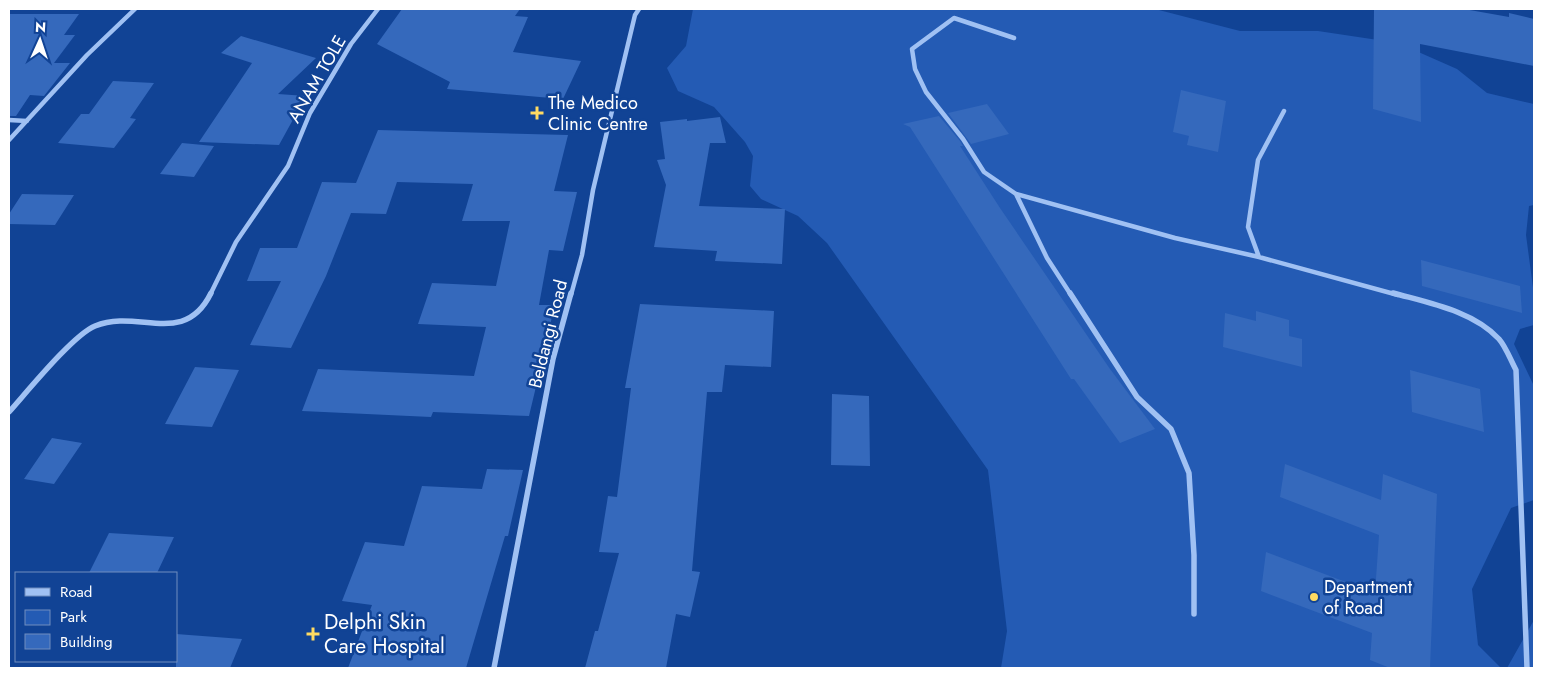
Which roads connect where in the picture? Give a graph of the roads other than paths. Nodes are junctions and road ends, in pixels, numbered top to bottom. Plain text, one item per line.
1 (135, 9) edge
2 (378, 9) edge
3 (639, 9) edge
4 (1014, 38) dead end
5 (1284, 111) dead end
6 (9, 120) edge
7 (27, 121) junction
8 (9, 140) edge
9 (1016, 194) junction
10 (1260, 257) junction
11 (9, 412) edge
12 (1194, 614) dead end
13 (494, 668) edge
14 (1527, 668) edge

1 - 7 street
2 - 11 street, ANAM TOLE
3 - 13 street, Beldangi Road
4 - 9 street
5 - 10 street
6 - 7 street
7 - 8 street
9 - 10 street
9 - 12 street
10 - 14 street

